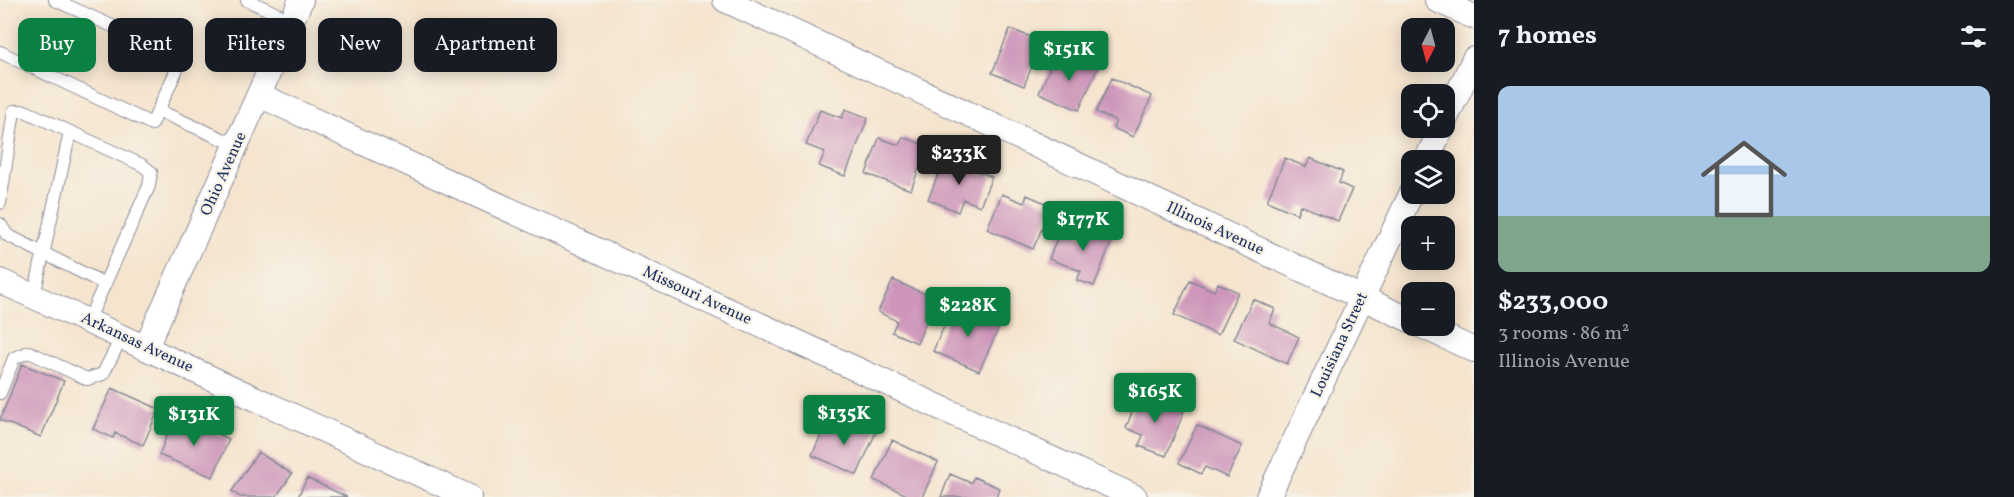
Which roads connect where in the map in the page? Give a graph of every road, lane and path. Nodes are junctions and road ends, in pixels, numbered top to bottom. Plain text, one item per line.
1 (55, 0) edge
2 (247, 0) edge
3 (725, 0) edge
4 (1437, 0) edge
5 (297, 10) edge
6 (1474, 17) edge
7 (0, 52) edge
8 (1474, 58) edge
9 (259, 95) junction
10 (1455, 99) edge
11 (159, 111) junction
12 (70, 132) junction
13 (4, 144) edge
14 (236, 145) junction
15 (0, 202) edge
16 (1406, 204) edge
17 (0, 224) edge
18 (44, 253) junction
19 (0, 281) edge
20 (105, 284) junction
21 (34, 296) junction
22 (1362, 298) junction
23 (1401, 316) edge
24 (87, 321) junction
25 (122, 336) junction
26 (1444, 336) edge
27 (146, 347) junction
28 (1474, 350) edge
29 (0, 393) edge
30 (469, 497) edge
31 (1135, 497) edge
32 (1268, 497) edge

1 - 11 lane
2 - 5 lane
3 - 22 street, Illinois Avenue
4 - 6 street
5 - 9 street, Ohio Avenue
7 - 11 lane
8 - 10 street
9 - 14 street, Ohio Avenue
9 - 31 street, Missouri Avenue
11 - 14 lane
12 - 13 lane
12 - 18 lane
12 - 20 lane
13 - 15 lane
14 - 27 street, Ohio Avenue
16 - 22 street, Louisiana Street
17 - 18 lane
18 - 20 lane
18 - 21 lane
19 - 21 street, Arkansas Avenue
20 - 24 lane
21 - 24 street, Arkansas Avenue
22 - 23 street, Illinois Avenue
22 - 32 street, Louisiana Street
24 - 25 street, Arkansas Avenue
25 - 27 street, Arkansas Avenue
25 - 29 lane
26 - 28 street
27 - 30 street, Arkansas Avenue

